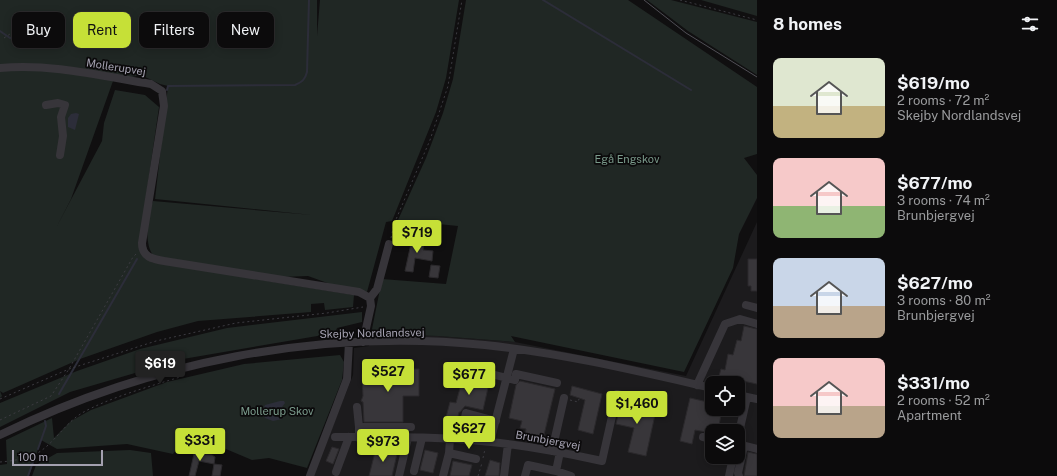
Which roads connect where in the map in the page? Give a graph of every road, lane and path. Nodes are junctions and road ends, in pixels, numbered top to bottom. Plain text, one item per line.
1 (462, 0) edge
2 (680, 0) edge
3 (757, 20) edge
4 (9, 34) dead end
5 (4, 38) dead end
6 (0, 68) edge
7 (46, 105) dead end
8 (60, 155) dead end
9 (389, 244) joint
10 (142, 249) junction
11 (370, 302) junction
12 (746, 305) dead end
13 (757, 308) edge
14 (757, 324) edge
15 (363, 338) junction
16 (338, 342) junction
17 (349, 342) junction
18 (514, 349) junction
19 (70, 369) junction
20 (457, 374) dead end
21 (183, 376) dead end
22 (506, 378) junction
23 (557, 383) dead end
24 (697, 385) junction
25 (705, 387) edge
26 (747, 397) joint
27 (564, 398) joint
28 (0, 399) edge
29 (579, 399) dead end
30 (757, 399) edge
31 (645, 401) dead end
32 (357, 407) dead end
33 (0, 420) edge
34 (496, 421) junction
35 (741, 424) edge
36 (359, 426) junction
37 (463, 426) dead end
38 (411, 427) dead end
39 (0, 435) edge
40 (335, 437) dead end
41 (349, 437) junction
42 (359, 438) junction
43 (408, 438) junction
44 (422, 438) junction
45 (450, 439) junction
46 (490, 442) junction
47 (508, 444) junction
48 (745, 446) edge
49 (757, 449) edge
50 (556, 451) junction
51 (449, 453) junction
52 (476, 459) dead end
53 (0, 462) edge
54 (732, 464) edge
55 (739, 464) edge
56 (414, 471) dead end
57 (336, 472) dead end
58 (556, 472) junction
59 (310, 476) edge
60 (399, 476) edge
61 (443, 476) edge
62 (504, 476) edge
63 (525, 476) edge
64 (571, 476) edge
65 (729, 476) edge
66 (738, 476) edge

1 - 9 path
2 - 3 path
4 - 5 path
6 - 10 street, Mollerupvej
7 - 8 street
9 - 11 street
10 - 11 street
10 - 19 path
11 - 15 street
11 - 19 path
12 - 13 street
14 - 24 street
15 - 16 path
15 - 17 street, Skejby Nordlandsvej
15 - 18 street, Skejby Nordlandsvej
16 - 17 street, Skejby Nordlandsvej
16 - 39 street, Skejby Nordlandsvej
17 - 59 street
18 - 22 street
18 - 24 street, Skejby Nordlandsvej
19 - 28 path
19 - 33 path
20 - 22 street
21 - 53 path
22 - 23 street
22 - 34 street
24 - 25 street, Skejby Nordlandsvej
26 - 30 street
26 - 35 street
27 - 29 path
27 - 50 street
31 - 50 street, Brunbjergvej
32 - 36 street
34 - 37 street
34 - 46 street
36 - 38 street
36 - 42 street
40 - 41 street, Brunbjergvej
41 - 42 street, Brunbjergvej
41 - 57 street
42 - 43 street, Brunbjergvej
43 - 44 street, Brunbjergvej
43 - 60 street
44 - 45 street, Brunbjergvej
44 - 56 street
45 - 46 street, Brunbjergvej
45 - 51 street
46 - 47 street, Brunbjergvej
47 - 50 street, Brunbjergvej
47 - 62 street
48 - 49 street
50 - 58 street
51 - 52 street
51 - 61 street
54 - 65 street
55 - 66 street
58 - 63 street
58 - 64 street

